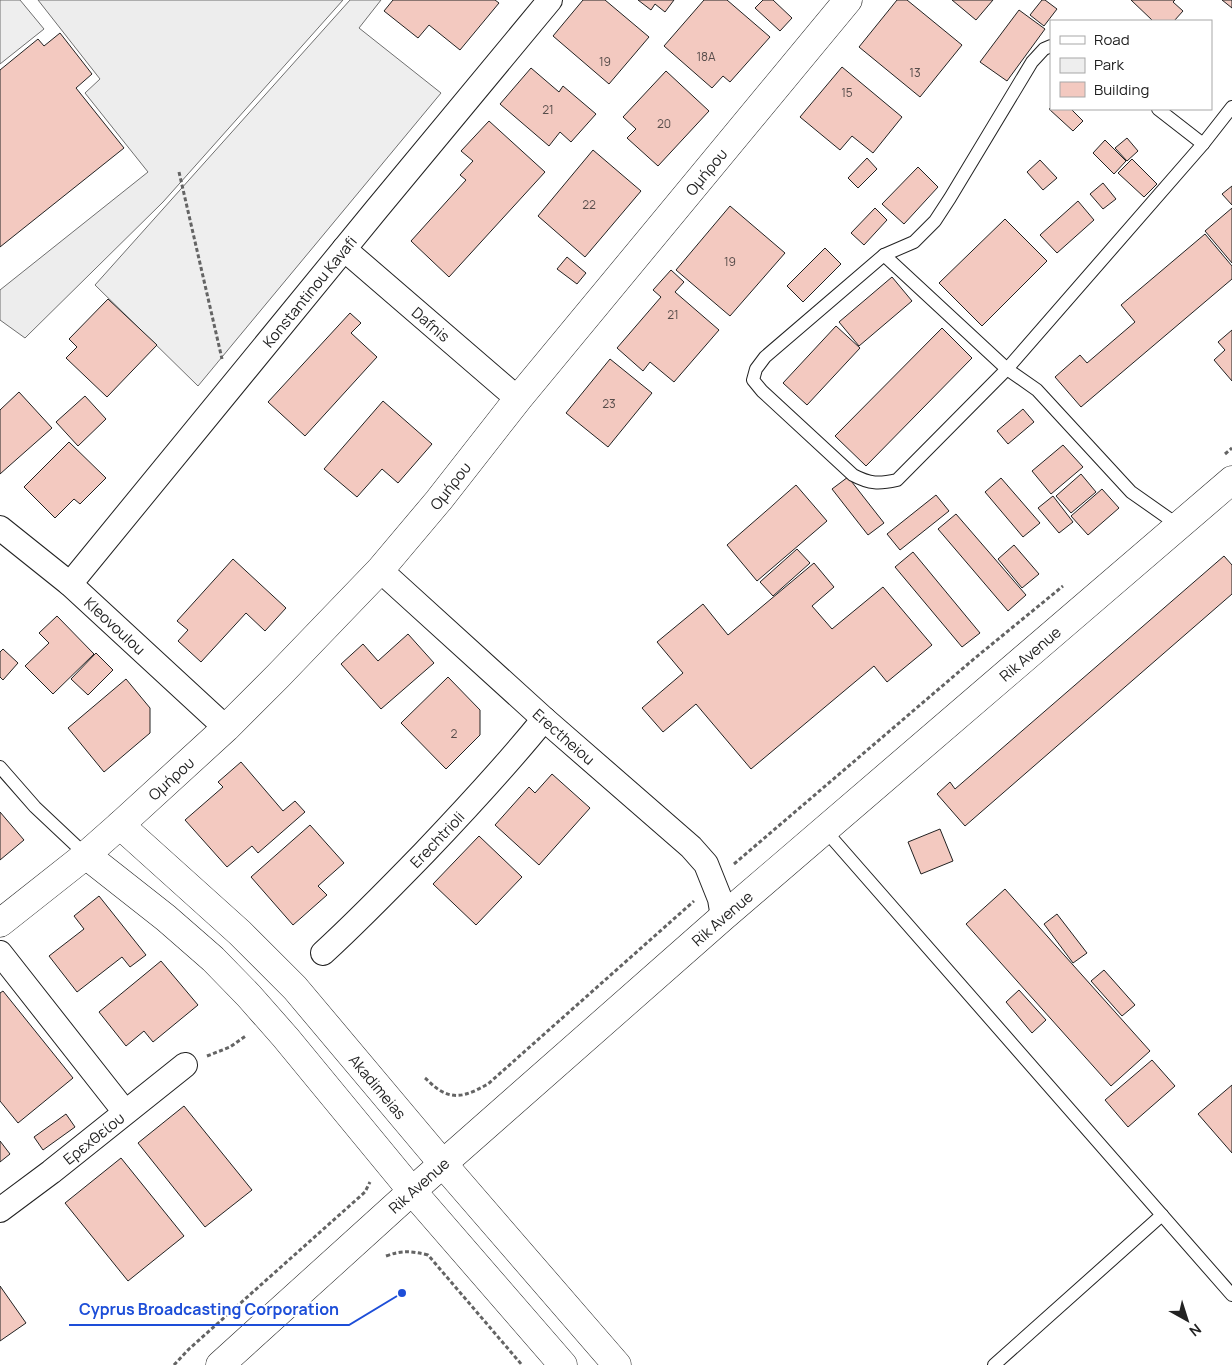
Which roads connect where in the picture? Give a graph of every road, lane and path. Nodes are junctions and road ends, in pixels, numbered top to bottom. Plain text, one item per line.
1 (550, 0) edge
2 (848, 0) edge
3 (1050, 46) edge
4 (1232, 107) edge
5 (1159, 110) edge
6 (1203, 144) junction
7 (179, 172) dead end
8 (344, 249) junction
9 (884, 255) junction
10 (1007, 369) junction
11 (229, 389) junction
12 (518, 399) junction
13 (1232, 448) edge
14 (1225, 454) dead end
15 (1232, 480) edge
16 (1178, 525) junction
17 (0, 528) edge
18 (380, 570) junction
19 (70, 584) junction
20 (1066, 584) dead end
21 (544, 719) junction
22 (226, 728) junction
23 (0, 767) edge
24 (120, 825) junction
25 (824, 829) junction
26 (86, 855) junction
27 (714, 884) junction
28 (723, 917) junction
29 (0, 923) edge
30 (323, 953) dead end
31 (0, 954) edge
32 (268, 1018) junction
33 (185, 1065) joint
34 (425, 1078) dead end
35 (125, 1112) junction
36 (443, 1164) junction
37 (370, 1174) dead end
38 (412, 1191) junction
39 (0, 1210) edge
40 (1162, 1215) junction
41 (386, 1256) dead end
42 (1232, 1296) edge
43 (174, 1365) edge
44 (220, 1365) edge
45 (522, 1365) edge
46 (563, 1365) edge
47 (617, 1365) edge
48 (994, 1365) edge

1 - 8 street, Konstantinou Kavafi
2 - 12 street, Ομήρου
3 - 9 lane
4 - 6 lane
5 - 6 lane
6 - 10 lane
7 - 11 path
8 - 11 street, Konstantinou Kavafi
8 - 12 street, Dafnis
9 - 10 lane
9 - 10 lane
10 - 16 lane
11 - 19 street, Konstantinou Kavafi
12 - 18 street, Ομήρου
13 - 14 path
15 - 16 street, Rik Avenue
16 - 25 street, Rik Avenue
17 - 19 street, Kleovoulou
18 - 21 street, Erectheiou
18 - 22 street, Ομήρου
19 - 22 street, Kleovoulou
20 - 27 path
21 - 27 street, Erectheiou
21 - 30 street, Erechtrioli
22 - 24 street, Ομήρου
23 - 26 lane
24 - 26 street, Ομήρου
24 - 36 street, Akadimeias
25 - 28 street, Rik Avenue
25 - 40 lane
26 - 29 street, Ομήρου
26 - 32 street
27 - 28 street, Erectheiou
27 - 34 path
28 - 36 street, Rik Avenue
31 - 35 street
32 - 33 path
32 - 38 street
33 - 35 street, Ερεχθείου
35 - 39 street, Ερεχθείου
36 - 38 street, Rik Avenue
36 - 47 street, Akadimeias
37 - 43 path
38 - 44 street, Rik Avenue
38 - 46 street
40 - 42 lane
40 - 48 lane
41 - 45 path

